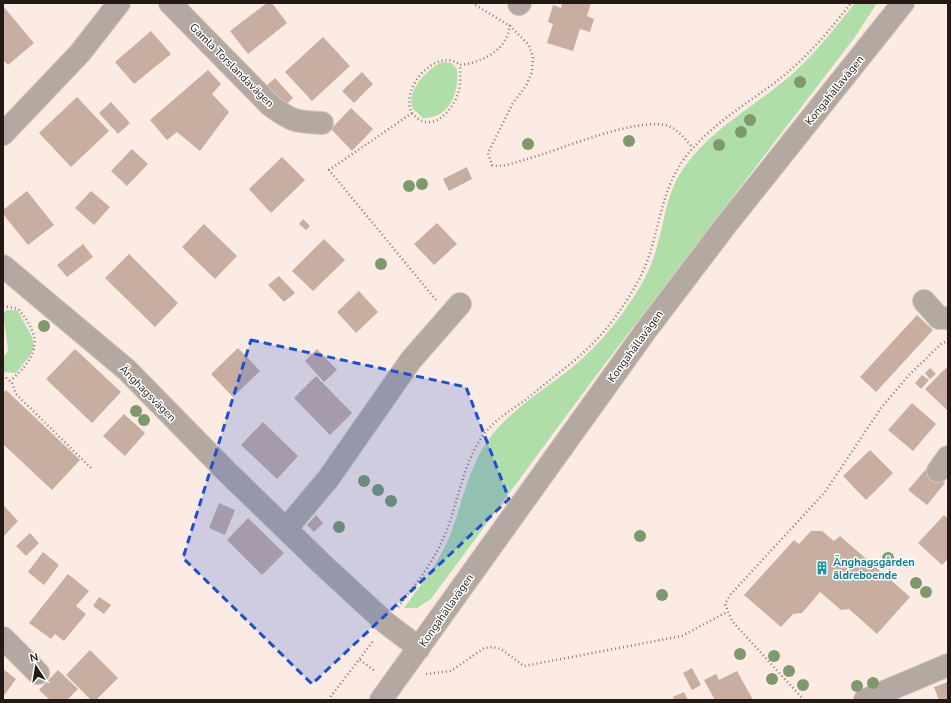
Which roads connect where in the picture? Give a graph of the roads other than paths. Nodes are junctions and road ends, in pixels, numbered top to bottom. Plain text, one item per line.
1 (119, 3) edge
2 (170, 3) edge
3 (903, 3) edge
4 (322, 123) dead end
5 (3, 134) edge
6 (3, 266) edge
7 (924, 302) dead end
8 (450, 304) road end
9 (948, 318) edge
10 (286, 529) junction
11 (3, 638) edge
12 (419, 648) junction
13 (948, 665) edge
14 (38, 673) dead end
15 (381, 700) edge
16 (865, 700) edge

1 - 5 street
2 - 4 street, Gamla Torslandavägen
3 - 12 street, Kongahällavägen
6 - 10 street, Änghagsvägen
7 - 9 street
8 - 10 street
10 - 12 street, Änghagsvägen
11 - 14 street
12 - 15 street, Kongahällavägen
13 - 16 street

